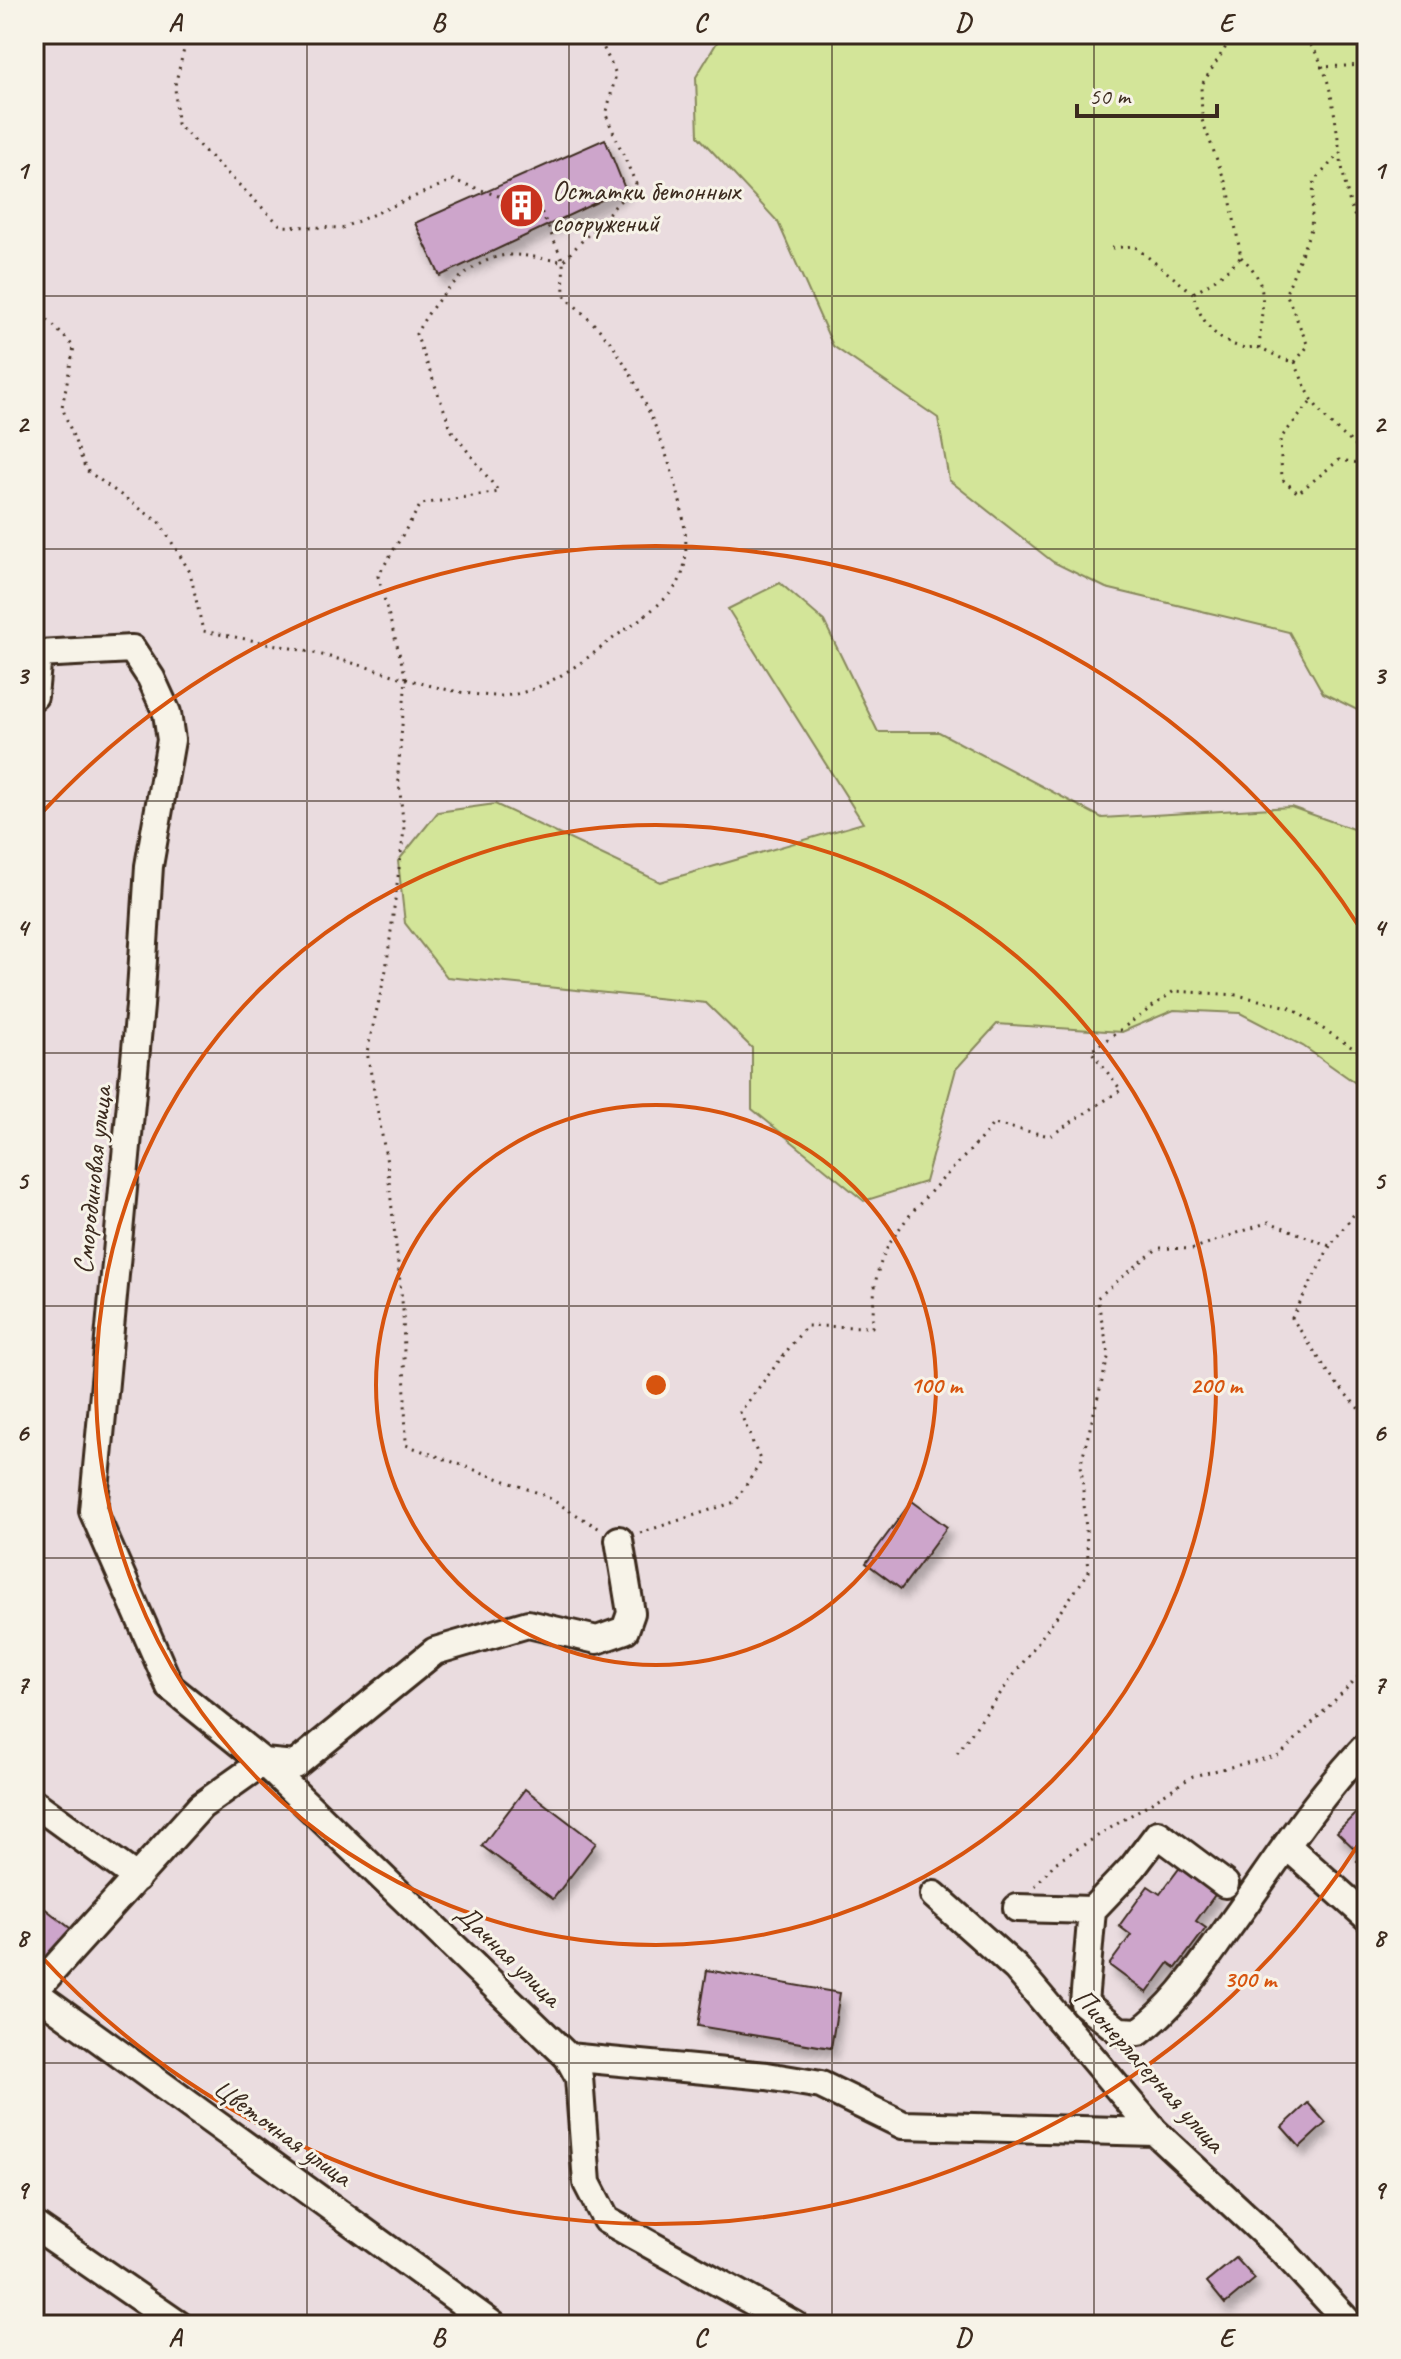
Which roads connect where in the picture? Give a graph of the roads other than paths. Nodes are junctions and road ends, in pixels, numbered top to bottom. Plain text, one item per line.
1 (36, 654) edge
2 (34, 696) edge
3 (619, 1540) road end
4 (1367, 1745) edge
5 (263, 1762) junction
6 (34, 1803) edge
7 (1287, 1846) junction
8 (137, 1878) junction
9 (1225, 1884) dead end
10 (934, 1895) dead end
11 (1017, 1908) road end
12 (1092, 1910) junction
13 (1366, 1915) edge
14 (34, 1991) edge
15 (568, 2057) junction
16 (1155, 2132) junction
17 (34, 2225) edge
18 (179, 2325) edge
19 (493, 2325) edge
20 (795, 2325) edge
21 (1351, 2325) edge

1 - 2 street
1 - 5 street, Смородиновая улица
3 - 5 street
4 - 7 street
5 - 8 street
5 - 15 street, Дачная улица
6 - 8 street
7 - 12 street
7 - 13 street
8 - 14 street
9 - 12 street
10 - 16 street, Пионерлагерная улица
11 - 12 street
14 - 19 street, Цветочная улица
15 - 16 street
15 - 20 street
16 - 21 street, Пионерлагерная улица
17 - 18 street

